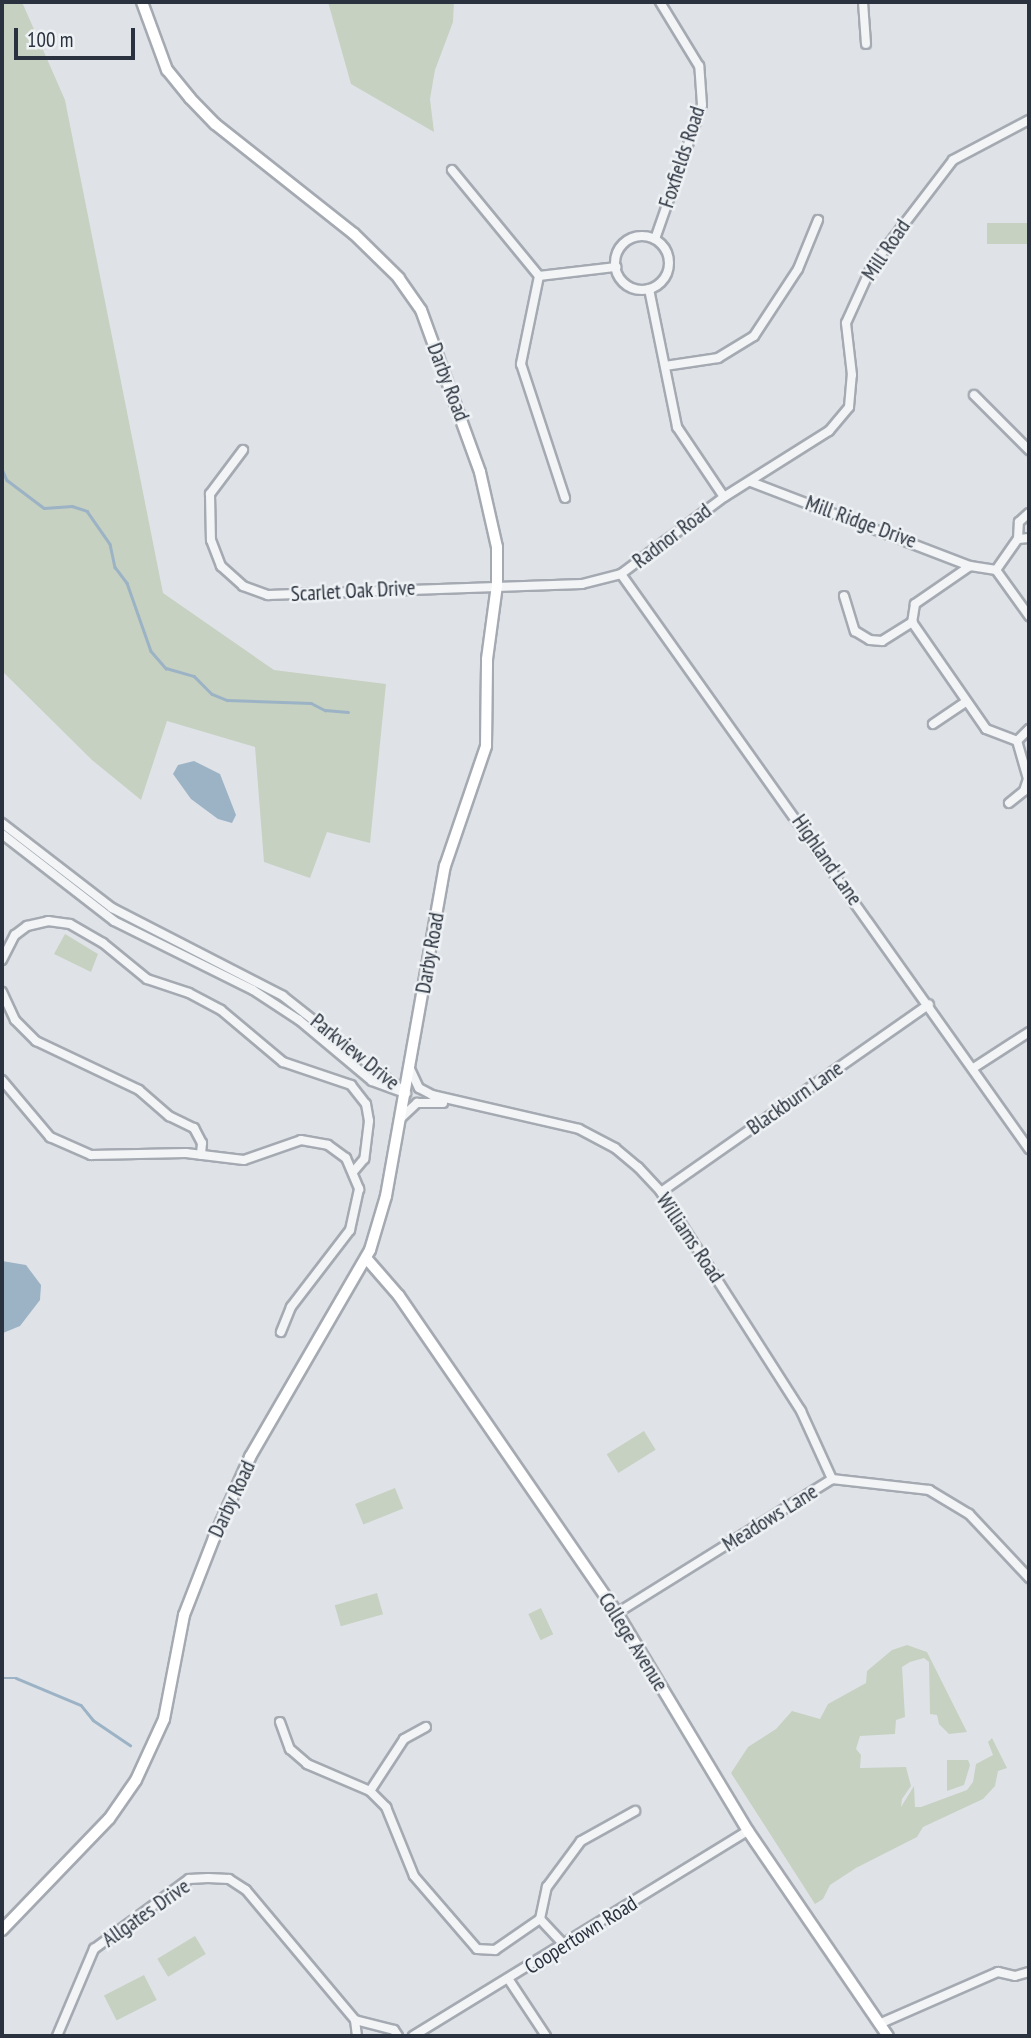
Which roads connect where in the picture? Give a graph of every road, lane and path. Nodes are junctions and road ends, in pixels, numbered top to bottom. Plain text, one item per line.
1 (142, 2) edge
2 (660, 2) edge
3 (863, 2) edge
4 (866, 44) dead end
5 (1029, 120) edge
6 (452, 170) dead end
7 (818, 220) dead end
8 (654, 239) junction
9 (616, 267) junction
10 (539, 276) junction
11 (649, 289) junction
12 (665, 366) junction
13 (974, 395) dead end
14 (829, 431) joint
15 (243, 450) dead end
16 (1029, 450) edge
17 (751, 482) junction
18 (724, 497) junction
19 (565, 498) dead end
20 (1029, 513) edge
21 (1029, 538) edge
22 (1018, 539) junction
23 (970, 566) junction
24 (996, 570) junction
25 (621, 574) junction
26 (497, 585) junction
27 (844, 596) dead end
28 (1029, 617) edge
29 (912, 622) junction
30 (966, 702) junction
31 (933, 724) dead end
32 (1029, 729) edge
33 (1017, 741) junction
34 (1009, 803) dead end
35 (2, 823) edge
36 (2, 834) edge
37 (46, 855) junction
38 (40, 863) junction
39 (2, 960) edge
40 (246, 974) junction
41 (241, 983) junction
42 (2, 992) edge
43 (929, 1004) junction
44 (316, 1027) junction
45 (1029, 1032) edge
46 (975, 1067) junction
47 (410, 1069) junction
48 (2, 1080) edge
49 (406, 1093) junction
50 (460, 1104) junction
51 (401, 1119) junction
52 (1029, 1149) edge
53 (201, 1155) junction
54 (354, 1171) junction
55 (661, 1192) junction
56 (366, 1258) junction
57 (281, 1332) dead end
58 (832, 1479) junction
59 (1029, 1578) edge
60 (617, 1613) junction
61 (279, 1722) dead end
62 (426, 1727) dead end
63 (370, 1791) junction
64 (635, 1811) dead end
65 (748, 1831) junction
66 (540, 1919) junction
67 (2, 1930) edge
68 (564, 1945) junction
69 (1029, 1972) edge
70 (509, 1980) junction
71 (355, 2020) junction
72 (880, 2024) junction
73 (57, 2036) edge
74 (357, 2036) edge
75 (398, 2036) edge
76 (413, 2036) edge
77 (545, 2036) edge
78 (888, 2036) edge

1 - 26 main road, Darby Road
2 - 8 street, Foxfields Road
3 - 4 street
5 - 14 street, Mill Road
6 - 10 street
7 - 12 street
8 - 9 street
8 - 11 street
9 - 10 street
9 - 11 street
10 - 19 street
11 - 12 street
12 - 18 street
13 - 16 street
14 - 17 street, Radnor Road
15 - 26 street, Scarlet Oak Drive
17 - 18 street, Radnor Road
17 - 23 street, Mill Ridge Drive
18 - 25 street, Radnor Road
20 - 22 street
21 - 22 street
22 - 24 street
23 - 24 street, Mill Ridge Drive
23 - 29 street
24 - 28 street
25 - 26 street, Radnor Road
25 - 43 street, Highland Lane
26 - 47 main road, Darby Road
27 - 29 street
29 - 30 street
30 - 31 street
30 - 33 street
32 - 33 street
33 - 34 street
35 - 37 street, Parkview Drive
36 - 38 street, Parkview Drive
37 - 38 street
37 - 40 street, Parkview Drive
38 - 41 street, Parkview Drive
39 - 54 street
40 - 41 street
40 - 44 street, Parkview Drive
41 - 44 street, Parkview Drive
42 - 53 street
43 - 46 street, Highland Lane
43 - 55 street, Blackburn Lane
44 - 49 street, Parkview Drive
45 - 46 street
46 - 52 street, Highland Lane
47 - 49 main road, Darby Road
47 - 50 street, Williams Road
48 - 53 street
49 - 51 main road, Darby Road
50 - 51 street, Williams Road
50 - 55 street, Williams Road
51 - 56 main road, Darby Road
53 - 54 street
54 - 57 street
55 - 58 street, Williams Road
56 - 60 main road, College Avenue
56 - 67 main road, Darby Road
58 - 59 street, Meadows Lane
58 - 60 street, Meadows Lane
60 - 65 main road, College Avenue
61 - 63 street
62 - 63 street
63 - 66 street
64 - 66 street
65 - 68 street, Coopertown Road
65 - 72 main road, College Avenue
66 - 68 street
68 - 70 street, Coopertown Road
69 - 72 street
70 - 76 street, Coopertown Road
70 - 77 street
71 - 73 street, Allgates Drive
71 - 74 street
71 - 75 street
72 - 78 main road, College Avenue

